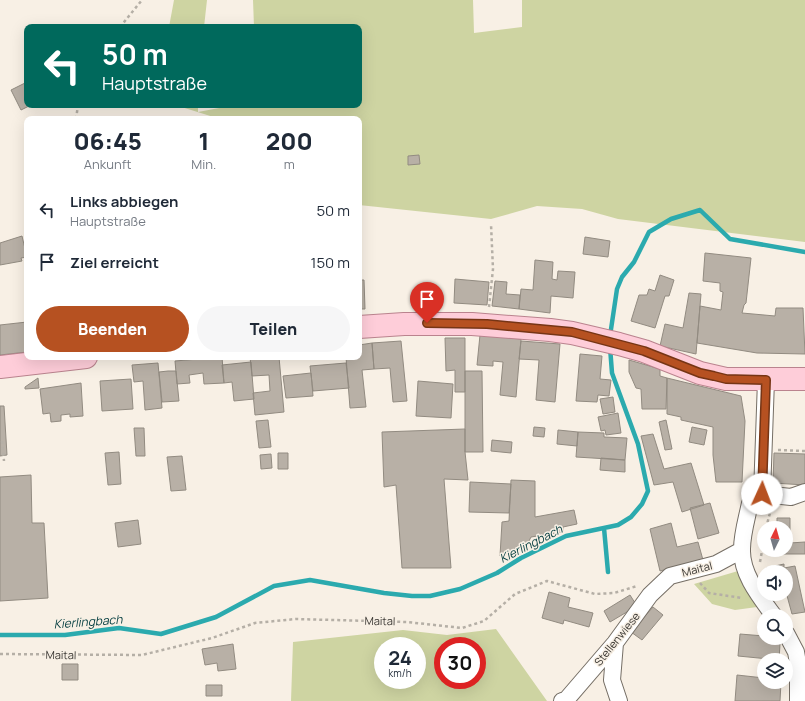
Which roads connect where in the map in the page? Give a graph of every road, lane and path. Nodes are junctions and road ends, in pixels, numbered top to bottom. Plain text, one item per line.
1 (142, 0) edge
2 (122, 24) edge
3 (491, 224) dead end
4 (489, 307) dead end
5 (362, 327) edge
6 (60, 360) edge
7 (0, 367) edge
8 (805, 379) edge
9 (766, 380) junction
10 (2, 441) dead end
11 (764, 448) junction
12 (805, 451) edge
13 (4, 461) dead end
14 (762, 494) junction
15 (798, 495) edge
16 (742, 550) junction
17 (694, 570) junction
18 (670, 576) joint
19 (642, 584) dead end
20 (757, 592) edge
21 (757, 598) edge
22 (762, 601) edge
23 (769, 609) edge
24 (615, 643) junction
25 (792, 645) edge
26 (0, 654) edge
27 (562, 701) edge
28 (619, 701) edge
29 (798, 701) edge

1 - 2 path
3 - 4 path
5 - 9 main road
6 - 7 main road
8 - 9 main road
9 - 11 street
10 - 13 path
11 - 12 path
11 - 14 street
14 - 15 street
14 - 16 street
16 - 17 street, Maital
16 - 20 street
17 - 18 street, Maital
17 - 21 path
18 - 24 street, Stellenwiese
19 - 26 path, Maital
22 - 23 street
24 - 27 street, Stellenwiese
24 - 28 street
25 - 29 street

